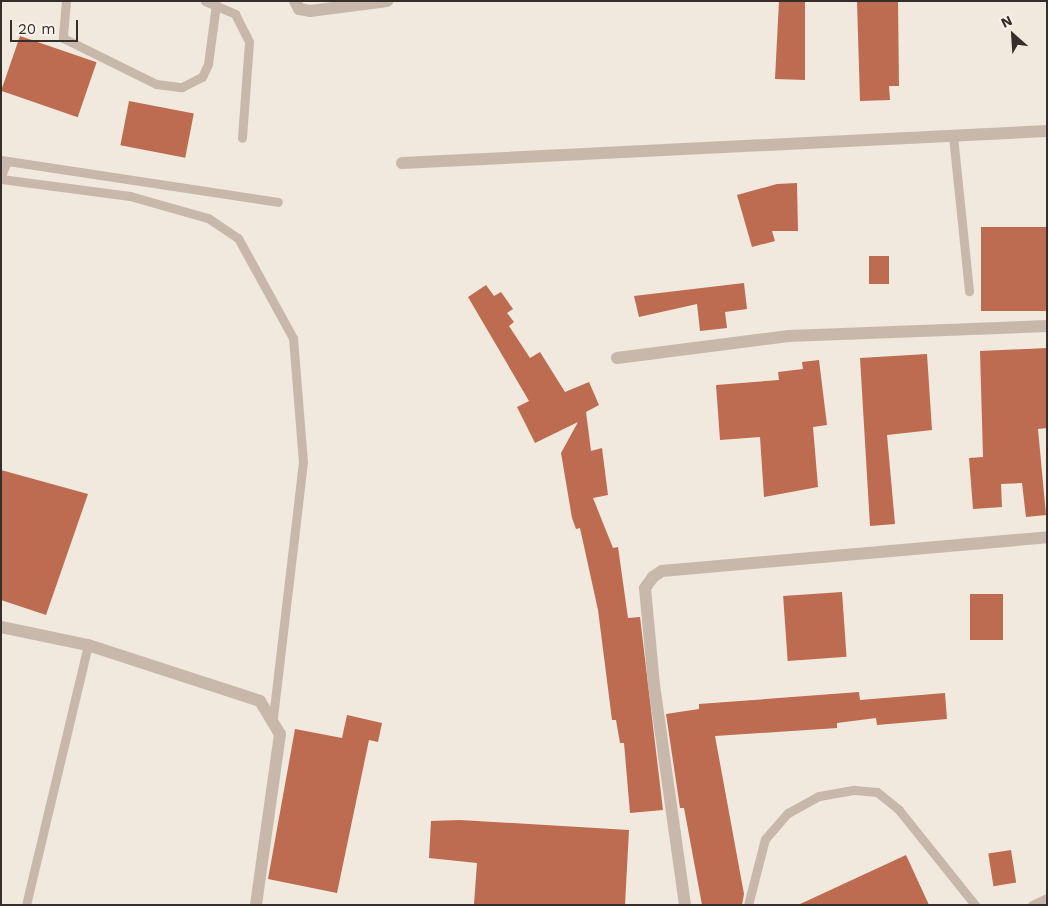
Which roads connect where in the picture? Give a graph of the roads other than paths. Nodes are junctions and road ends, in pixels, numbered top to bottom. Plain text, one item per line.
1 (66, 1) edge
2 (205, 1) edge
3 (294, 1) edge
4 (387, 1) edge
5 (216, 4) junction
6 (1047, 132) edge
7 (953, 136) junction
8 (242, 138) dead end
9 (4, 160) edge
10 (402, 163) dead end
11 (1, 178) edge
12 (278, 202) dead end
13 (969, 291) dead end
14 (1047, 326) edge
15 (617, 358) dead end
16 (1047, 537) edge
17 (1, 627) edge
18 (88, 645) junction
19 (273, 717) junction
20 (1047, 898) edge
21 (26, 905) edge
22 (256, 905) edge
23 (685, 905) edge
24 (748, 905) edge
25 (975, 905) edge
26 (1032, 905) edge

1 - 5 lane
2 - 5 lane
3 - 4 street
5 - 8 lane
6 - 7 street
7 - 10 street
7 - 13 lane
9 - 11 lane
9 - 12 lane
11 - 19 lane
14 - 15 street
16 - 23 street
17 - 18 street
18 - 19 street
18 - 21 lane
19 - 22 street
20 - 26 lane
24 - 25 lane

